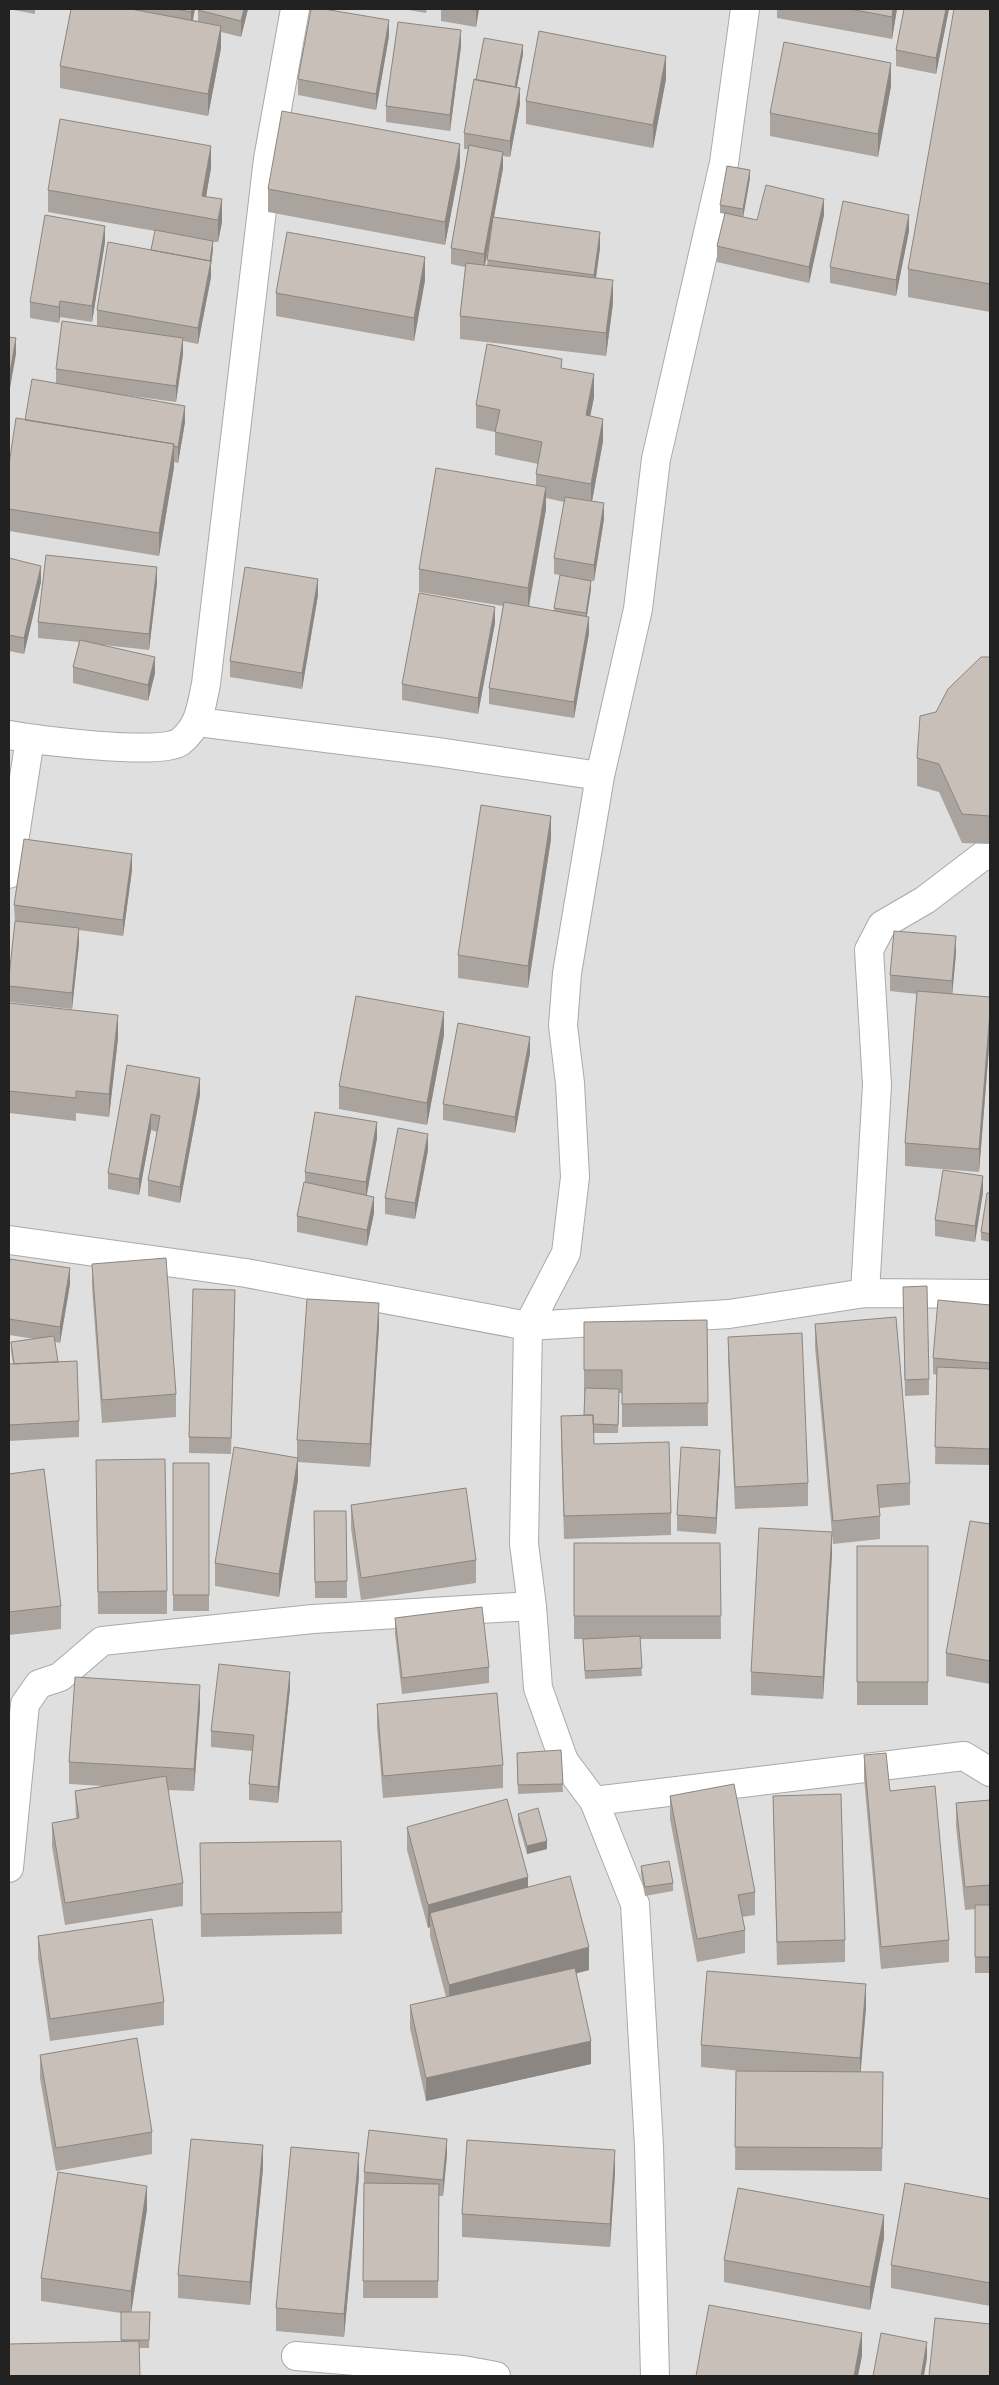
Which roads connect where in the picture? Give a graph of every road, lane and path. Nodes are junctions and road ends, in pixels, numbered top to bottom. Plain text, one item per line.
1 (295, 9) edge
2 (745, 9) edge
3 (198, 722) junction
4 (19, 737) edge
5 (600, 776) junction
6 (990, 856) edge
7 (9, 874) edge
8 (9, 1240) edge
9 (865, 1294) junction
10 (990, 1294) edge
11 (528, 1326) junction
12 (532, 1606) junction
13 (990, 1772) edge
14 (594, 1801) junction
15 (9, 1868) edge
16 (296, 2356) dead end
17 (496, 2376) edge
18 (655, 2376) edge

1 - 3 street
2 - 5 street
3 - 4 street
3 - 5 street
4 - 7 street
5 - 11 street
6 - 9 street
8 - 11 street
9 - 10 street
9 - 11 street
11 - 12 street
12 - 14 street
12 - 15 street
13 - 14 street
14 - 18 street
16 - 17 street

